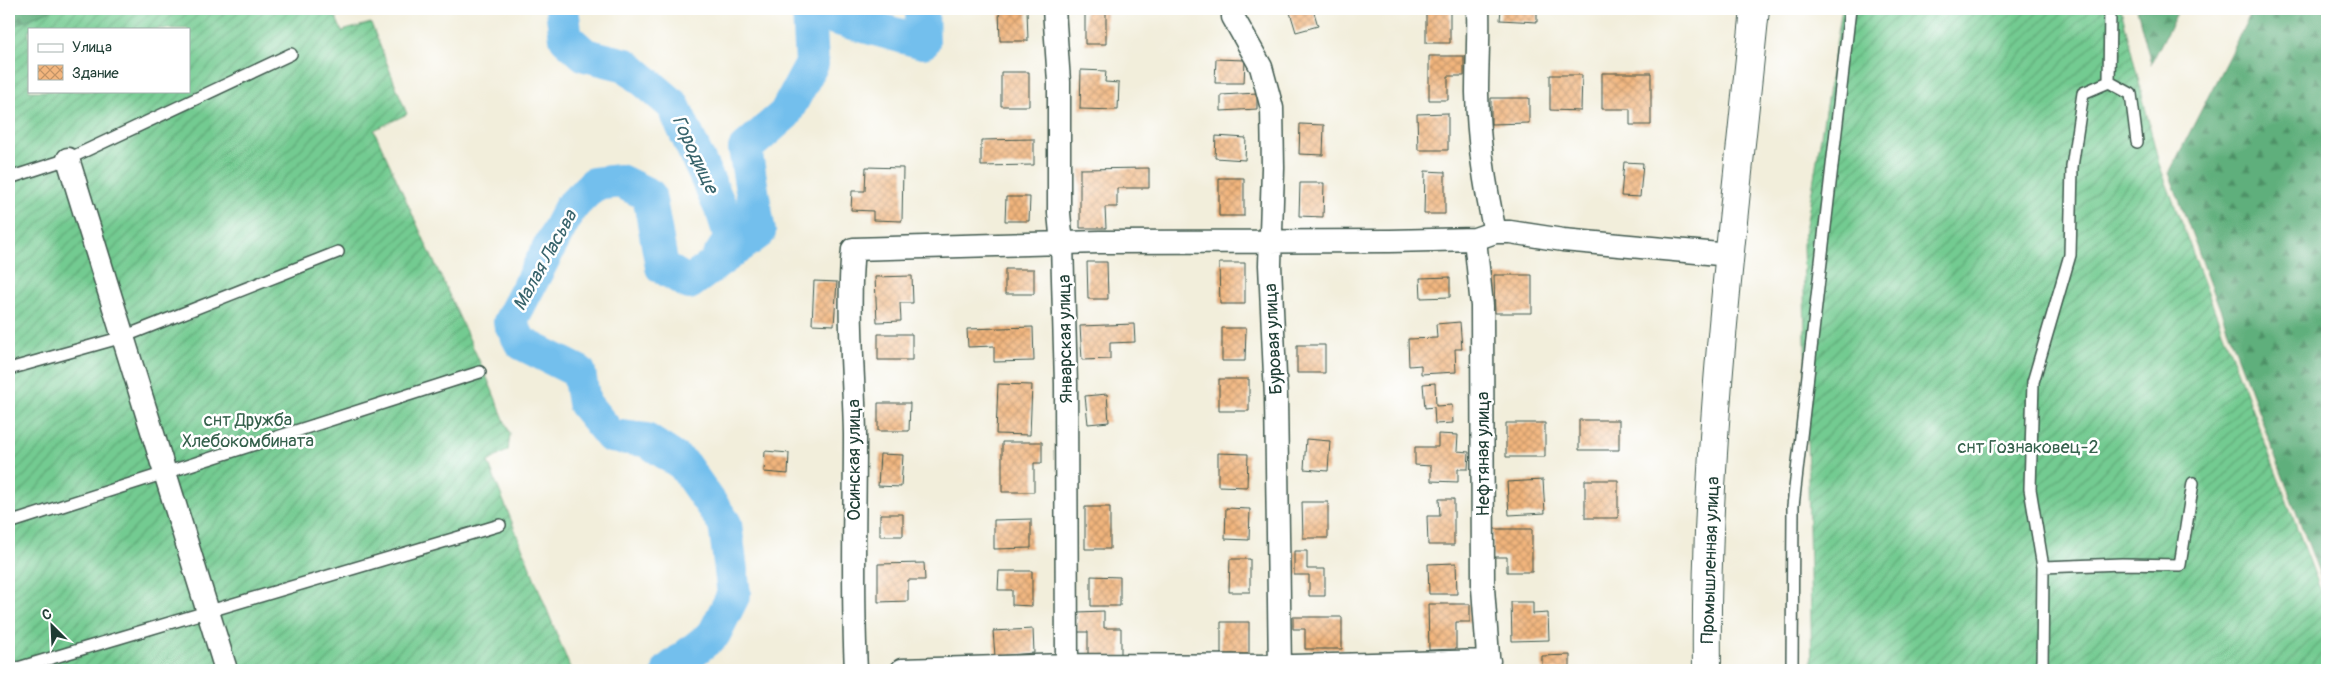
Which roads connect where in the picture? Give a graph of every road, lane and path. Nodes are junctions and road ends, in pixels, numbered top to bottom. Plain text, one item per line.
1 (1054, 9) edge
2 (1478, 9) edge
3 (1755, 9) edge
4 (1850, 9) edge
5 (2110, 9) edge
6 (1234, 17) dead end
7 (291, 54) dead end
8 (2109, 82) junction
9 (2137, 142) dead end
10 (68, 159) junction
11 (9, 178) edge
12 (1485, 236) junction
13 (1271, 242) junction
14 (1062, 244) junction
15 (338, 252) dead end
16 (1730, 255) junction
17 (123, 337) junction
18 (9, 369) edge
19 (480, 372) dead end
20 (165, 472) junction
21 (2193, 483) dead end
22 (9, 523) edge
23 (500, 525) dead end
24 (2043, 567) junction
25 (208, 612) junction
26 (1489, 666) edge
27 (1067, 667) edge
28 (1280, 668) edge
29 (10, 670) edge
30 (226, 670) edge
31 (856, 670) edge
32 (902, 670) edge
33 (1707, 670) edge
34 (1792, 670) edge
35 (2042, 670) edge

1 - 14 street, Январская улица
2 - 12 street, Нефтяная улица
3 - 16 main road, Промышленная улица
4 - 34 lane
5 - 8 lane
6 - 13 street, Буровая улица
7 - 10 lane
8 - 9 lane
8 - 24 lane
10 - 11 lane
10 - 17 street
12 - 13 street
12 - 16 street
12 - 26 street, Нефтяная улица
13 - 14 street
13 - 28 street, Буровая улица
14 - 27 street, Январская улица
14 - 31 street, Осинская улица
15 - 17 lane
16 - 33 main road, Промышленная улица
17 - 18 lane
17 - 20 street
19 - 20 lane
20 - 22 lane
20 - 25 street
21 - 24 lane
23 - 25 lane
24 - 35 lane
25 - 29 lane
25 - 30 street
26 - 28 street
27 - 28 street
27 - 32 street

